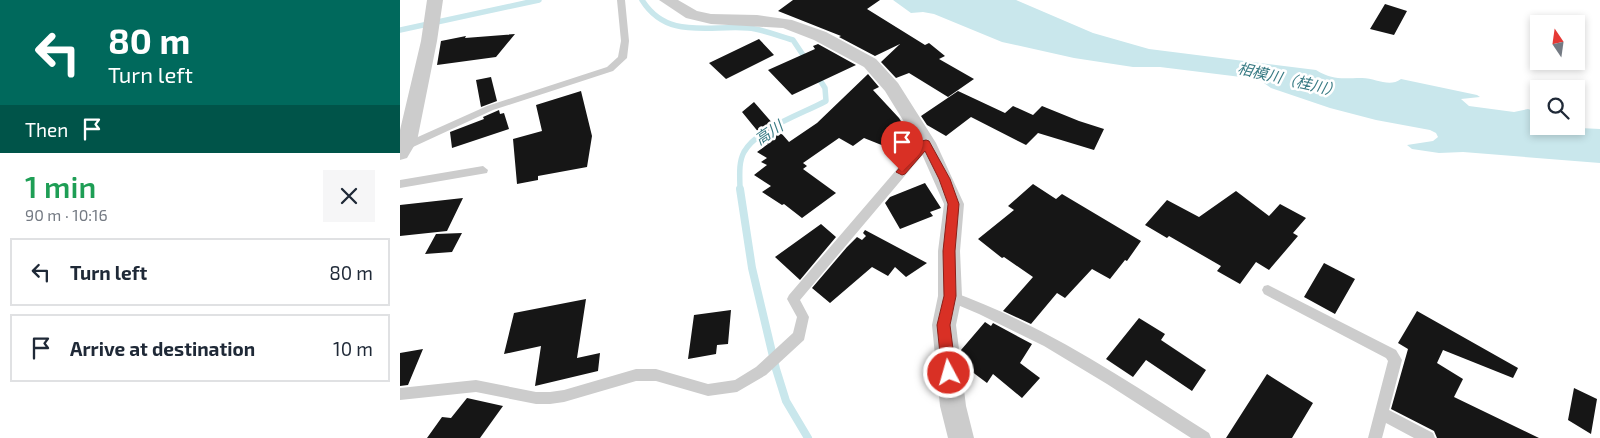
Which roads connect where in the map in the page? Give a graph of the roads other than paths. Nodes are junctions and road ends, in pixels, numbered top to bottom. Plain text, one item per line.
1 (435, 0) edge
2 (622, 0) edge
3 (667, 0) edge
4 (926, 143) junction
5 (401, 150) edge
6 (483, 170) dead end
7 (400, 184) edge
8 (1268, 290) dead end
9 (950, 296) junction
10 (400, 394) edge
11 (1380, 413) junction
12 (961, 438) edge
13 (1204, 438) edge
14 (1374, 438) edge
15 (1428, 438) edge

1 - 5 street
2 - 5 lane
3 - 4 street
4 - 9 street
4 - 10 lane
6 - 7 lane
8 - 11 lane
9 - 12 street
9 - 13 lane
11 - 14 lane
11 - 15 lane

